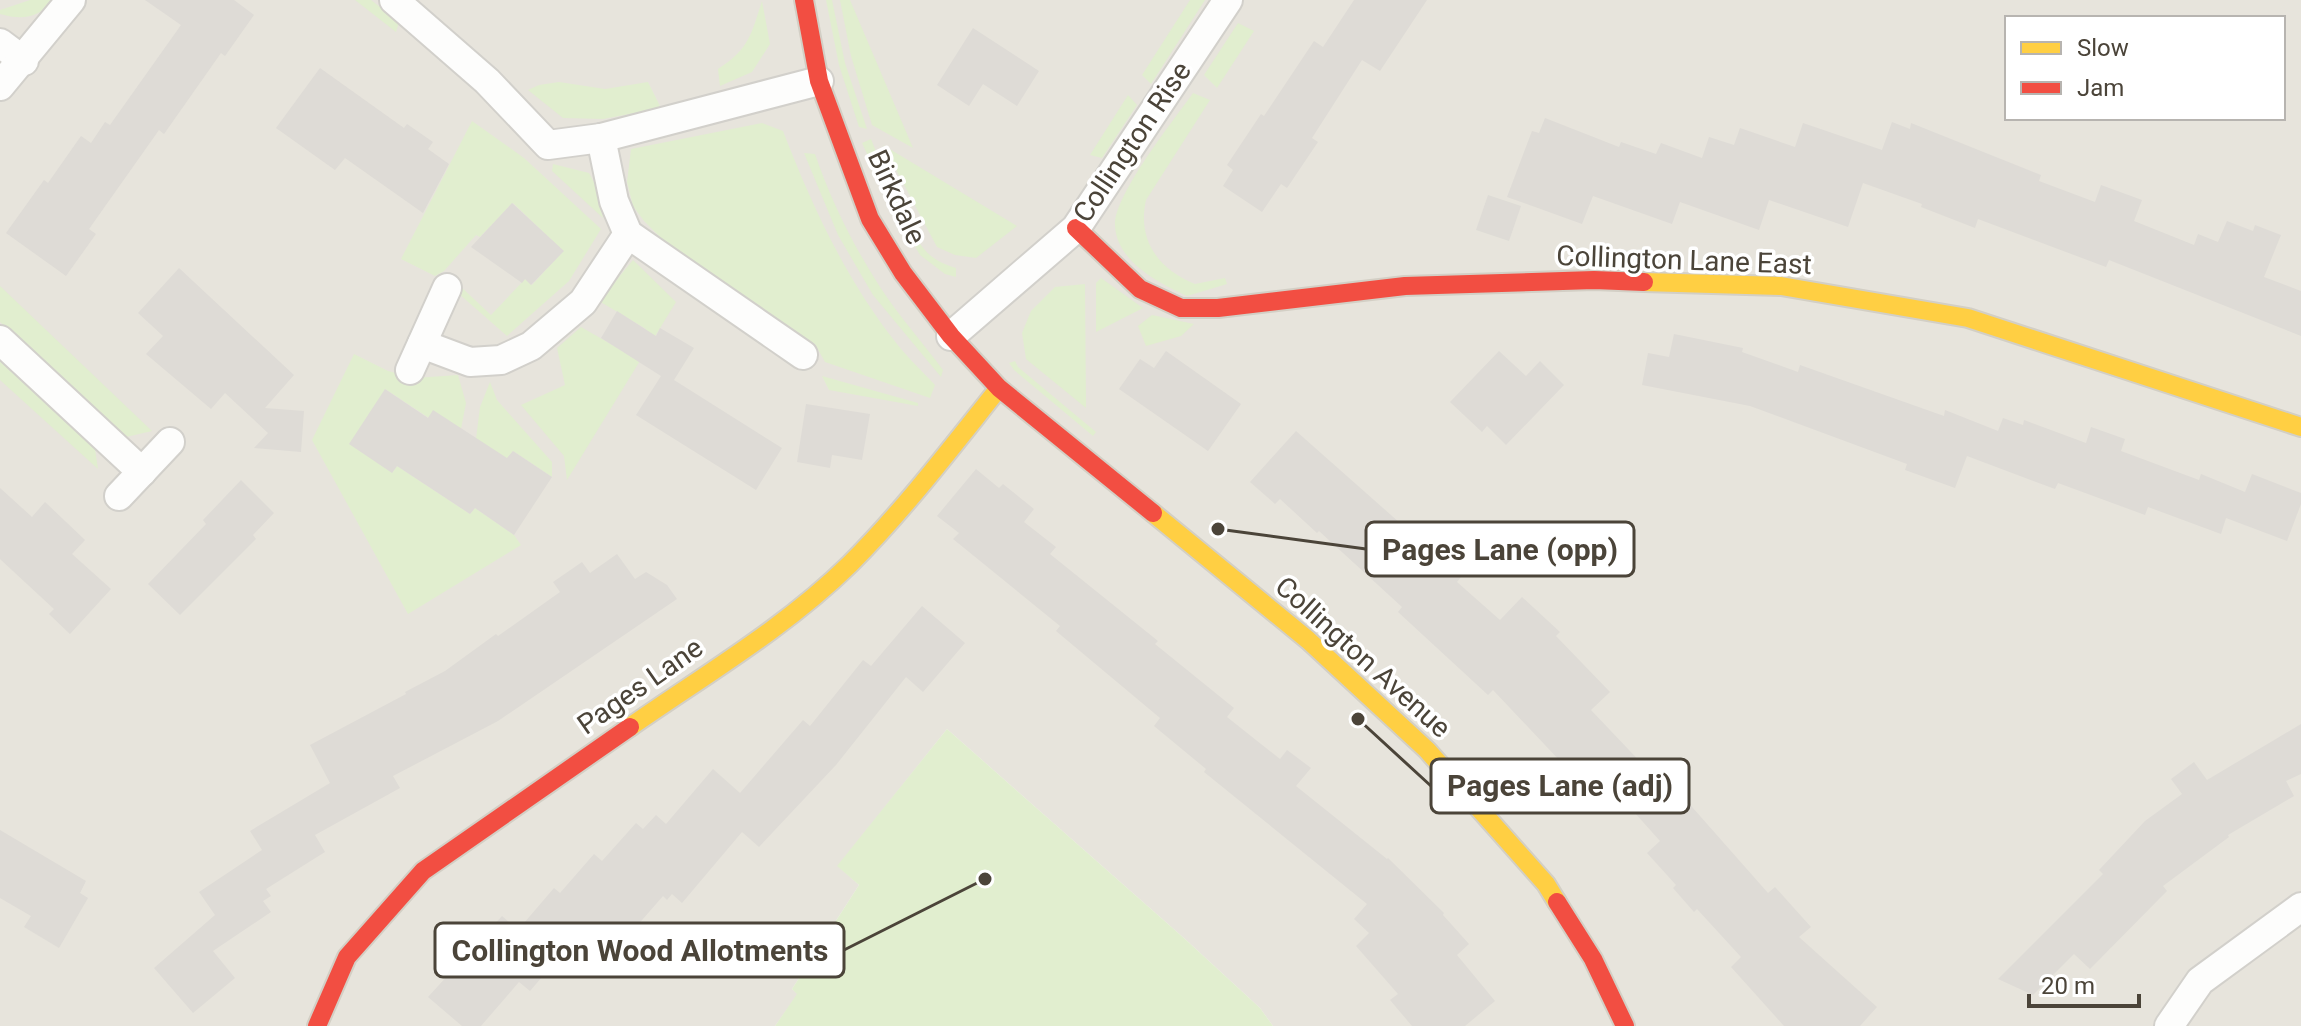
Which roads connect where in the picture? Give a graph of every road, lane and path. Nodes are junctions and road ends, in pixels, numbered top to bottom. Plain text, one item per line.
1 (71, 0) edge
2 (394, 0) edge
3 (804, 0) edge
4 (1228, 0) edge
5 (0, 43) edge
6 (24, 61) junction
7 (819, 81) junction
8 (0, 86) edge
9 (601, 138) junction
10 (1076, 228) junction
11 (628, 234) junction
12 (447, 288) dead end
13 (951, 336) junction
14 (0, 340) edge
15 (422, 344) junction
16 (803, 355) dead end
17 (410, 370) dead end
18 (999, 388) junction
19 (2301, 427) edge
20 (170, 442) dead end
21 (142, 472) junction
22 (119, 496) dead end
23 (2301, 907) edge
24 (317, 1026) edge
25 (1625, 1026) edge
26 (2169, 1026) edge

1 - 6 street
2 - 9 street
3 - 7 street, Birkdale
4 - 10 street, Collington Rise
5 - 6 street
6 - 8 street
7 - 9 street
7 - 13 street, Birkdale
9 - 11 street
10 - 13 street, Collington Rise
10 - 19 street, Collington Lane East
11 - 15 street
11 - 16 street
12 - 15 street
13 - 18 street, Birkdale
14 - 21 street
15 - 17 street
18 - 24 street, Pages Lane
18 - 25 street, Collington Avenue
20 - 21 street
21 - 22 street
23 - 26 street

